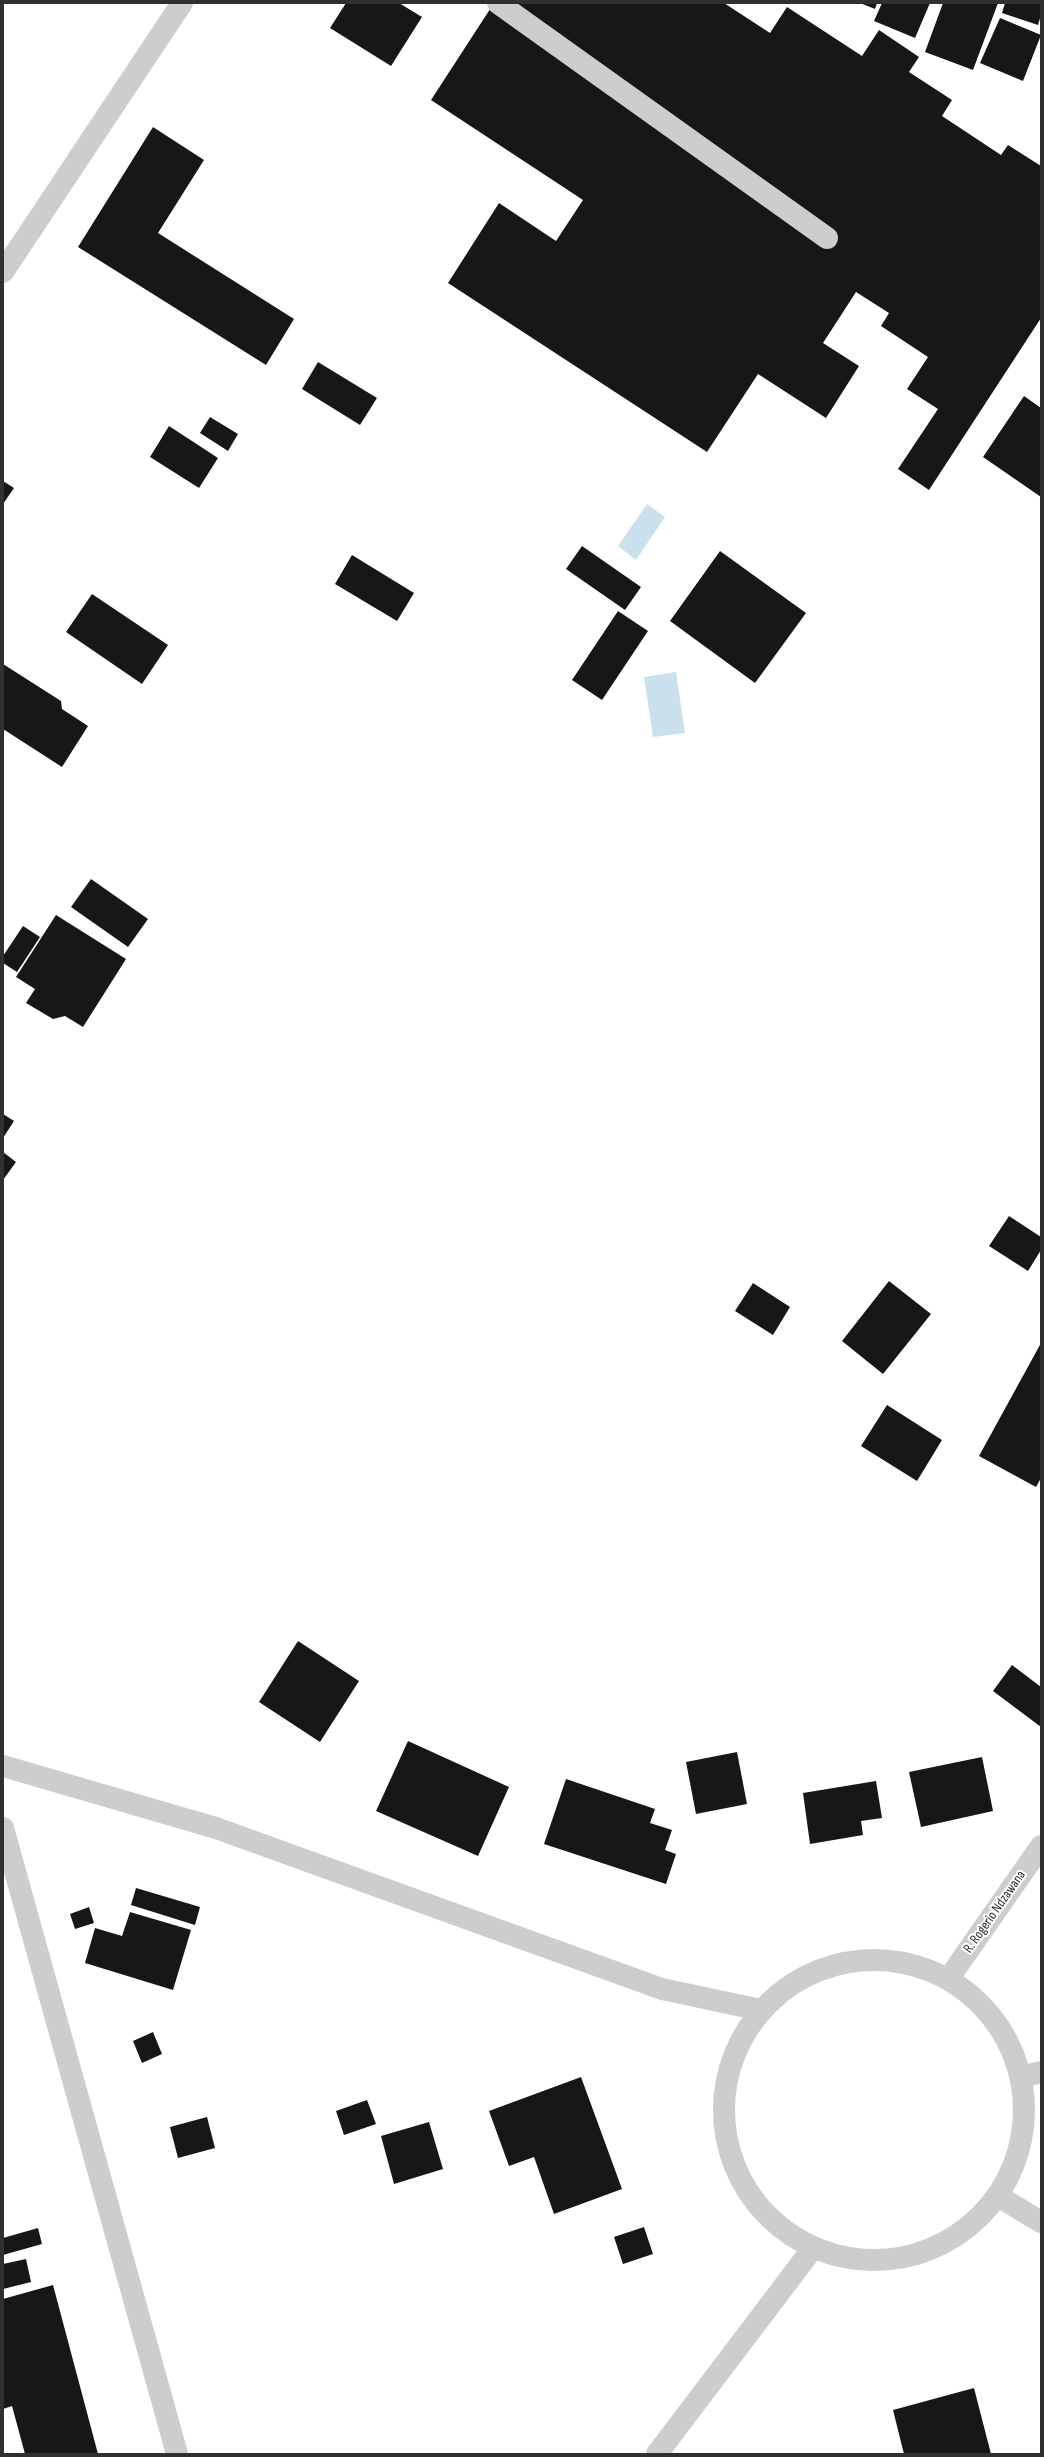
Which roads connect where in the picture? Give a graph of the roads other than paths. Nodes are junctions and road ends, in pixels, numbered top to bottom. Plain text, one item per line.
1 (182, 3) edge
2 (498, 3) edge
3 (827, 238) dead end
4 (3, 272) edge
5 (3, 1766) edge
6 (3, 1828) edge
7 (1041, 1846) edge
8 (948, 1978) junction
9 (761, 2010) junction
10 (1031, 2074) edge
11 (998, 2196) junction
12 (1041, 2222) edge
13 (813, 2248) junction
14 (177, 2454) edge
15 (657, 2454) edge

1 - 4 street
2 - 3 street
5 - 9 street
6 - 14 street
7 - 8 street, R. Rogerio Ndzawana
8 - 9 street
8 - 10 street
9 - 13 street
10 - 11 street
11 - 12 street
11 - 13 street
13 - 15 street

